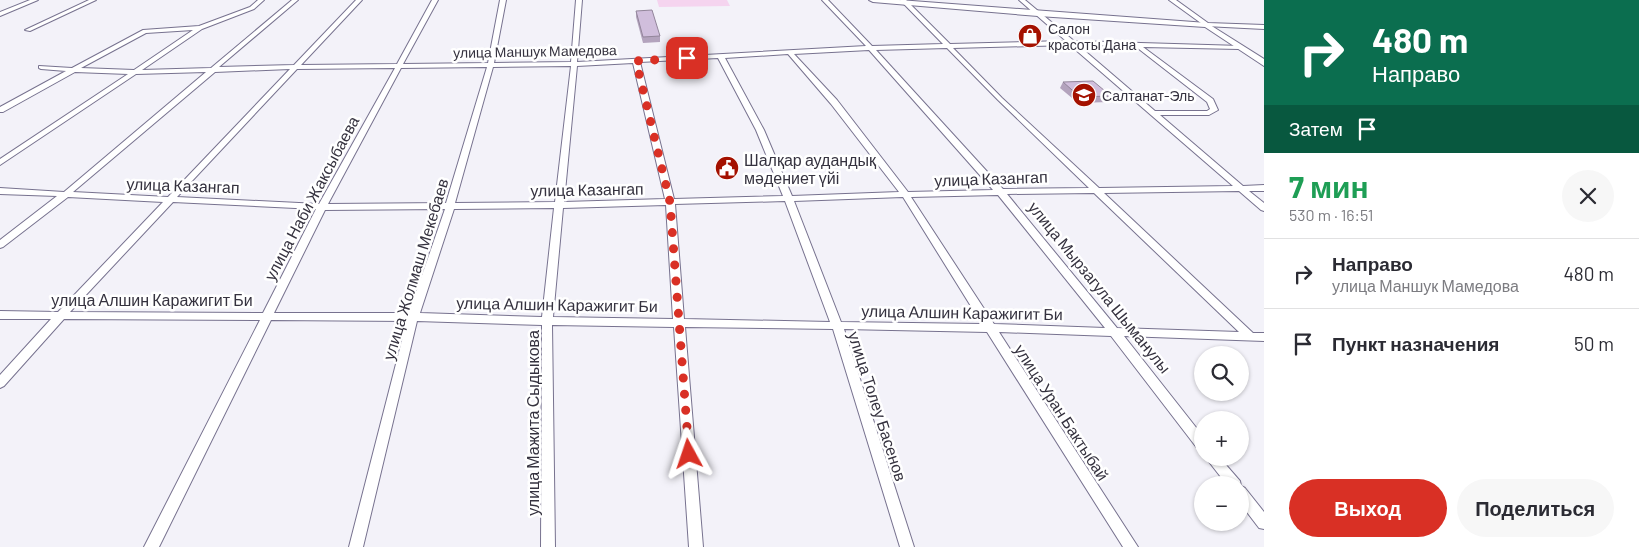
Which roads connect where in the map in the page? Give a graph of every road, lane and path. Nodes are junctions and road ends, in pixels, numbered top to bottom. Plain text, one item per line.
1 (35, 0) edge
2 (92, 0) edge
3 (261, 0) edge
4 (295, 0) edge
5 (359, 0) edge
6 (434, 0) edge
7 (503, 0) edge
8 (578, 0) edge
9 (825, 0) edge
10 (873, 0) edge
11 (1022, 0) edge
12 (1172, 0) edge
13 (904, 1) edge
14 (0, 14) edge
15 (1038, 14) junction
16 (1207, 25) junction
17 (1264, 27) edge
18 (200, 28) junction
19 (28, 30) dead end
20 (1071, 43) junction
21 (1137, 45) junction
22 (946, 46) junction
23 (1240, 47) junction
24 (870, 48) junction
25 (790, 52) junction
26 (721, 57) junction
27 (636, 61) junction
28 (1264, 63) edge
29 (491, 64) junction
30 (574, 64) junction
31 (41, 67) dead end
32 (295, 67) junction
33 (398, 67) junction
34 (73, 70) junction
35 (213, 70) junction
36 (138, 72) junction
37 (0, 110) edge
38 (1153, 113) junction
39 (0, 163) edge
40 (1264, 188) edge
41 (1241, 189) junction
42 (0, 191) edge
43 (1098, 191) junction
44 (1000, 192) junction
45 (66, 194) junction
46 (906, 196) junction
47 (173, 198) junction
48 (789, 199) junction
49 (670, 202) junction
50 (560, 205) junction
51 (450, 206) junction
52 (322, 207) junction
53 (1264, 208) edge
54 (0, 245) edge
55 (62, 314) junction
56 (0, 315) edge
57 (267, 315) junction
58 (413, 317) junction
59 (547, 321) junction
60 (678, 323) junction
61 (837, 325) junction
62 (991, 328) junction
63 (1115, 332) junction
64 (1251, 337) junction
65 (1264, 337) edge
66 (0, 383) edge
67 (1194, 434) edge
68 (1220, 466) edge
69 (1228, 476) edge
70 (1249, 503) edge
71 (1264, 522) edge
72 (151, 547) edge
73 (356, 547) edge
74 (548, 547) edge
75 (696, 547) edge
76 (907, 547) edge
77 (1131, 547) edge

1 - 14 street
2 - 19 street
3 - 18 street
4 - 35 street
5 - 32 street
6 - 33 street, улица Наби Жаксыбаева
7 - 29 street, улица Жолмаш Мекебаев
8 - 30 street, улица Мажита Сыдыкова
9 - 24 street, улица Мырзагула Шыманулы
10 - 13 main road
11 - 15 street
12 - 16 street
13 - 15 main road
13 - 22 street
15 - 16 main road
15 - 20 street
16 - 17 street
16 - 23 main road
18 - 34 street
18 - 36 street
20 - 21 street, улица Маншук Мамедова
20 - 22 street, улица Маншук Мамедова
20 - 38 street
21 - 23 street, улица Маншук Мамедова
21 - 38 street
22 - 24 street, улица Маншук Мамедова
22 - 43 street
23 - 28 main road
24 - 25 street, улица Маншук Мамедова
24 - 44 street, улица Мырзагула Шыманулы
25 - 26 street, улица Маншук Мамедова
25 - 46 street, улица Уран Бактыбай
26 - 27 street, улица Маншук Мамедова
26 - 48 street, улица Толеу Басенов
27 - 30 street, улица Маншук Мамедова
27 - 49 street
29 - 30 street, улица Маншук Мамедова
29 - 33 street, улица Маншук Мамедова
29 - 51 street, улица Жолмаш Мекебаев
30 - 50 street, улица Мажита Сыдыкова
31 - 34 street, улица Маншук Мамедова
32 - 33 street, улица Маншук Мамедова
32 - 35 street, улица Маншук Мамедова
32 - 47 street
33 - 52 street, улица Наби Жаксыбаева
34 - 36 street, улица Маншук Мамедова
34 - 37 street
35 - 36 street, улица Маншук Мамедова
35 - 45 street
36 - 39 street
38 - 41 street
40 - 41 street, улица Казангап
41 - 43 street, улица Казангап
41 - 53 street
42 - 45 street, улица Казангап
43 - 44 street, улица Казангап
43 - 64 street
44 - 46 street, улица Казангап
44 - 63 street, улица Мырзагула Шыманулы
45 - 47 street, улица Казангап
45 - 54 street
46 - 48 street, улица Казангап
46 - 62 street, улица Уран Бактыбай
47 - 52 street, улица Казангап
47 - 55 street
48 - 49 street, улица Казангап
48 - 61 street, улица Толеу Басенов
49 - 50 street, улица Казангап
49 - 60 street
50 - 51 street, улица Казангап
50 - 59 street, улица Мажита Сыдыкова
51 - 52 street, улица Казангап
51 - 58 street, улица Жолмаш Мекебаев
52 - 57 street, улица Наби Жаксыбаева
55 - 56 street, улица Алшин Каражигит Би
55 - 57 street, улица Алшин Каражигит Би
55 - 66 street
57 - 58 street, улица Алшин Каражигит Би
57 - 72 street, улица Наби Жаксыбаева
58 - 59 street, улица Алшин Каражигит Би
58 - 73 street, улица Жолмаш Мекебаев
59 - 60 street, улица Алшин Каражигит Би
59 - 74 street, улица Мажита Сыдыкова
60 - 61 street, улица Алшин Каражигит Би
60 - 75 street
61 - 62 street, улица Алшин Каражигит Би
61 - 76 street, улица Толеу Басенов
62 - 63 street, улица Алшин Каражигит Би
62 - 77 street, улица Уран Бактыбай
63 - 64 street, улица Алшин Каражигит Би
63 - 67 street, улица Мырзагула Шыманулы
64 - 65 street, улица Алшин Каражигит Би
68 - 69 street
70 - 71 street

